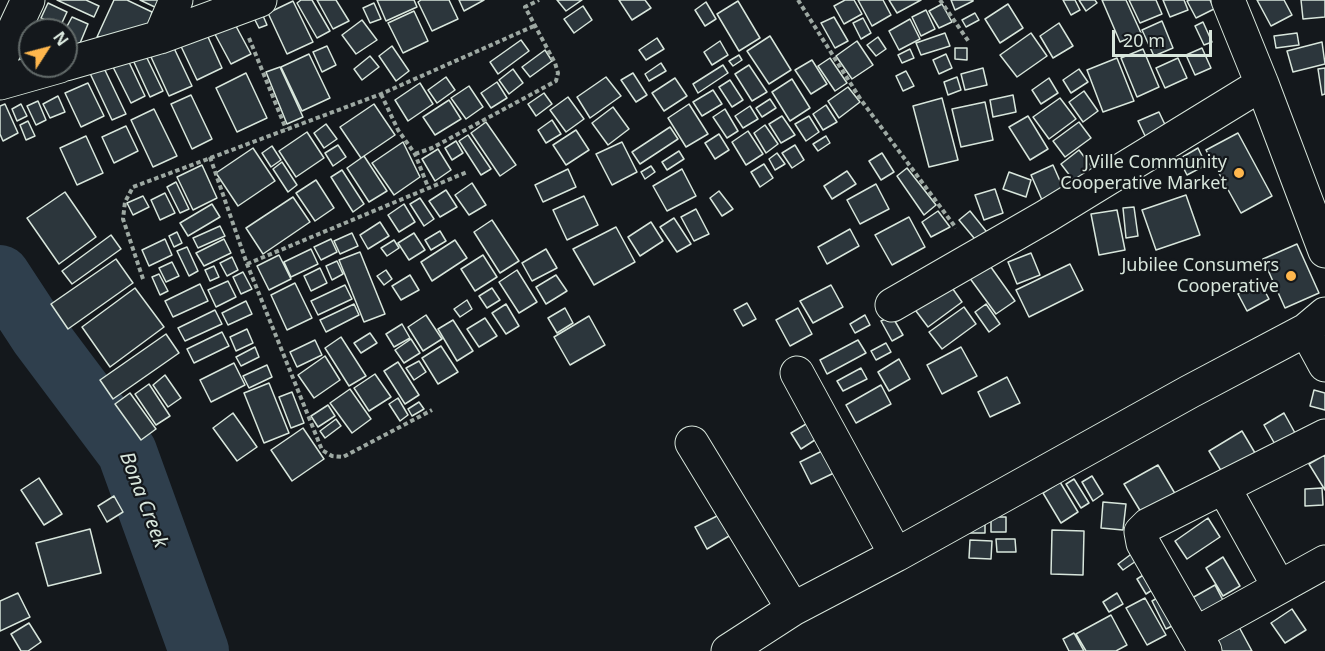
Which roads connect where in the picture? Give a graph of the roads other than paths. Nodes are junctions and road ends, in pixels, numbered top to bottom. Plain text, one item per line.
1 (28, 0) edge
2 (176, 0) edge
3 (1228, 0) edge
4 (248, 4) edge
5 (160, 38) junction
6 (0, 60) edge
7 (78, 61) edge
8 (18, 78) edge
9 (0, 83) edge
10 (1262, 84) junction
11 (1325, 251) edge
12 (892, 305) dead end
13 (1315, 322) edge
14 (1325, 365) edge
15 (797, 373) dead end
16 (1325, 436) edge
17 (692, 443) dead end
18 (1224, 488) junction
19 (896, 555) junction
20 (1325, 562) edge
21 (1279, 587) junction
22 (793, 609) junction
23 (1200, 642) edge
24 (728, 651) edge

1 - 6 street
2 - 5 street
3 - 10 street
4 - 5 street
5 - 7 street
8 - 9 street
10 - 11 street
10 - 12 street
13 - 14 street
13 - 19 street
15 - 19 street
16 - 18 street
17 - 22 street
18 - 21 street
18 - 23 street
19 - 22 street
20 - 21 street
21 - 23 street
22 - 24 street

